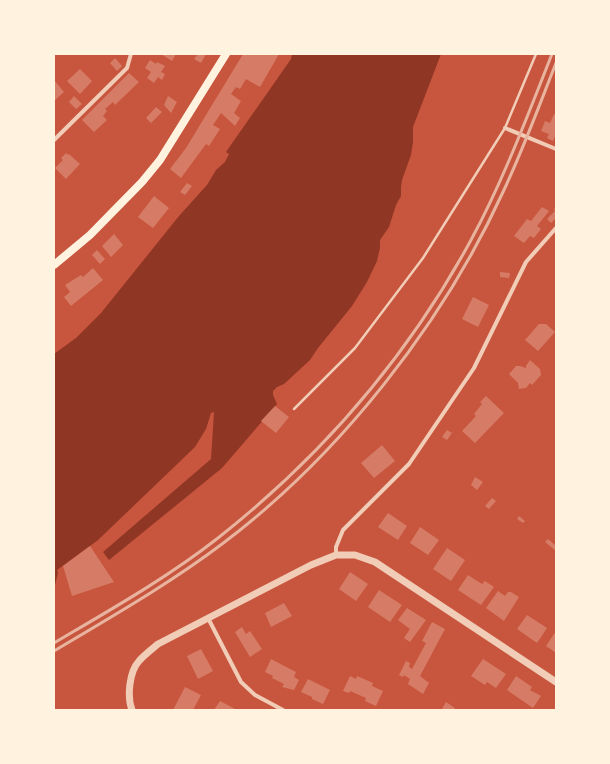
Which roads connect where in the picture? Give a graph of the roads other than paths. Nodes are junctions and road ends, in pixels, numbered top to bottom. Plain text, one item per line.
1 (131, 54) edge
2 (226, 54) edge
3 (536, 54) edge
4 (505, 128) junction
5 (54, 140) edge
6 (556, 149) edge
7 (556, 228) edge
8 (54, 265) edge
9 (294, 409) dead end
10 (336, 555) junction
11 (208, 618) junction
12 (556, 682) edge
13 (132, 710) edge
14 (282, 710) edge

1 - 5 street
2 - 8 main road
3 - 4 lane
4 - 6 street
4 - 9 lane
7 - 10 street
10 - 11 street
10 - 12 street
11 - 13 street
11 - 14 street

